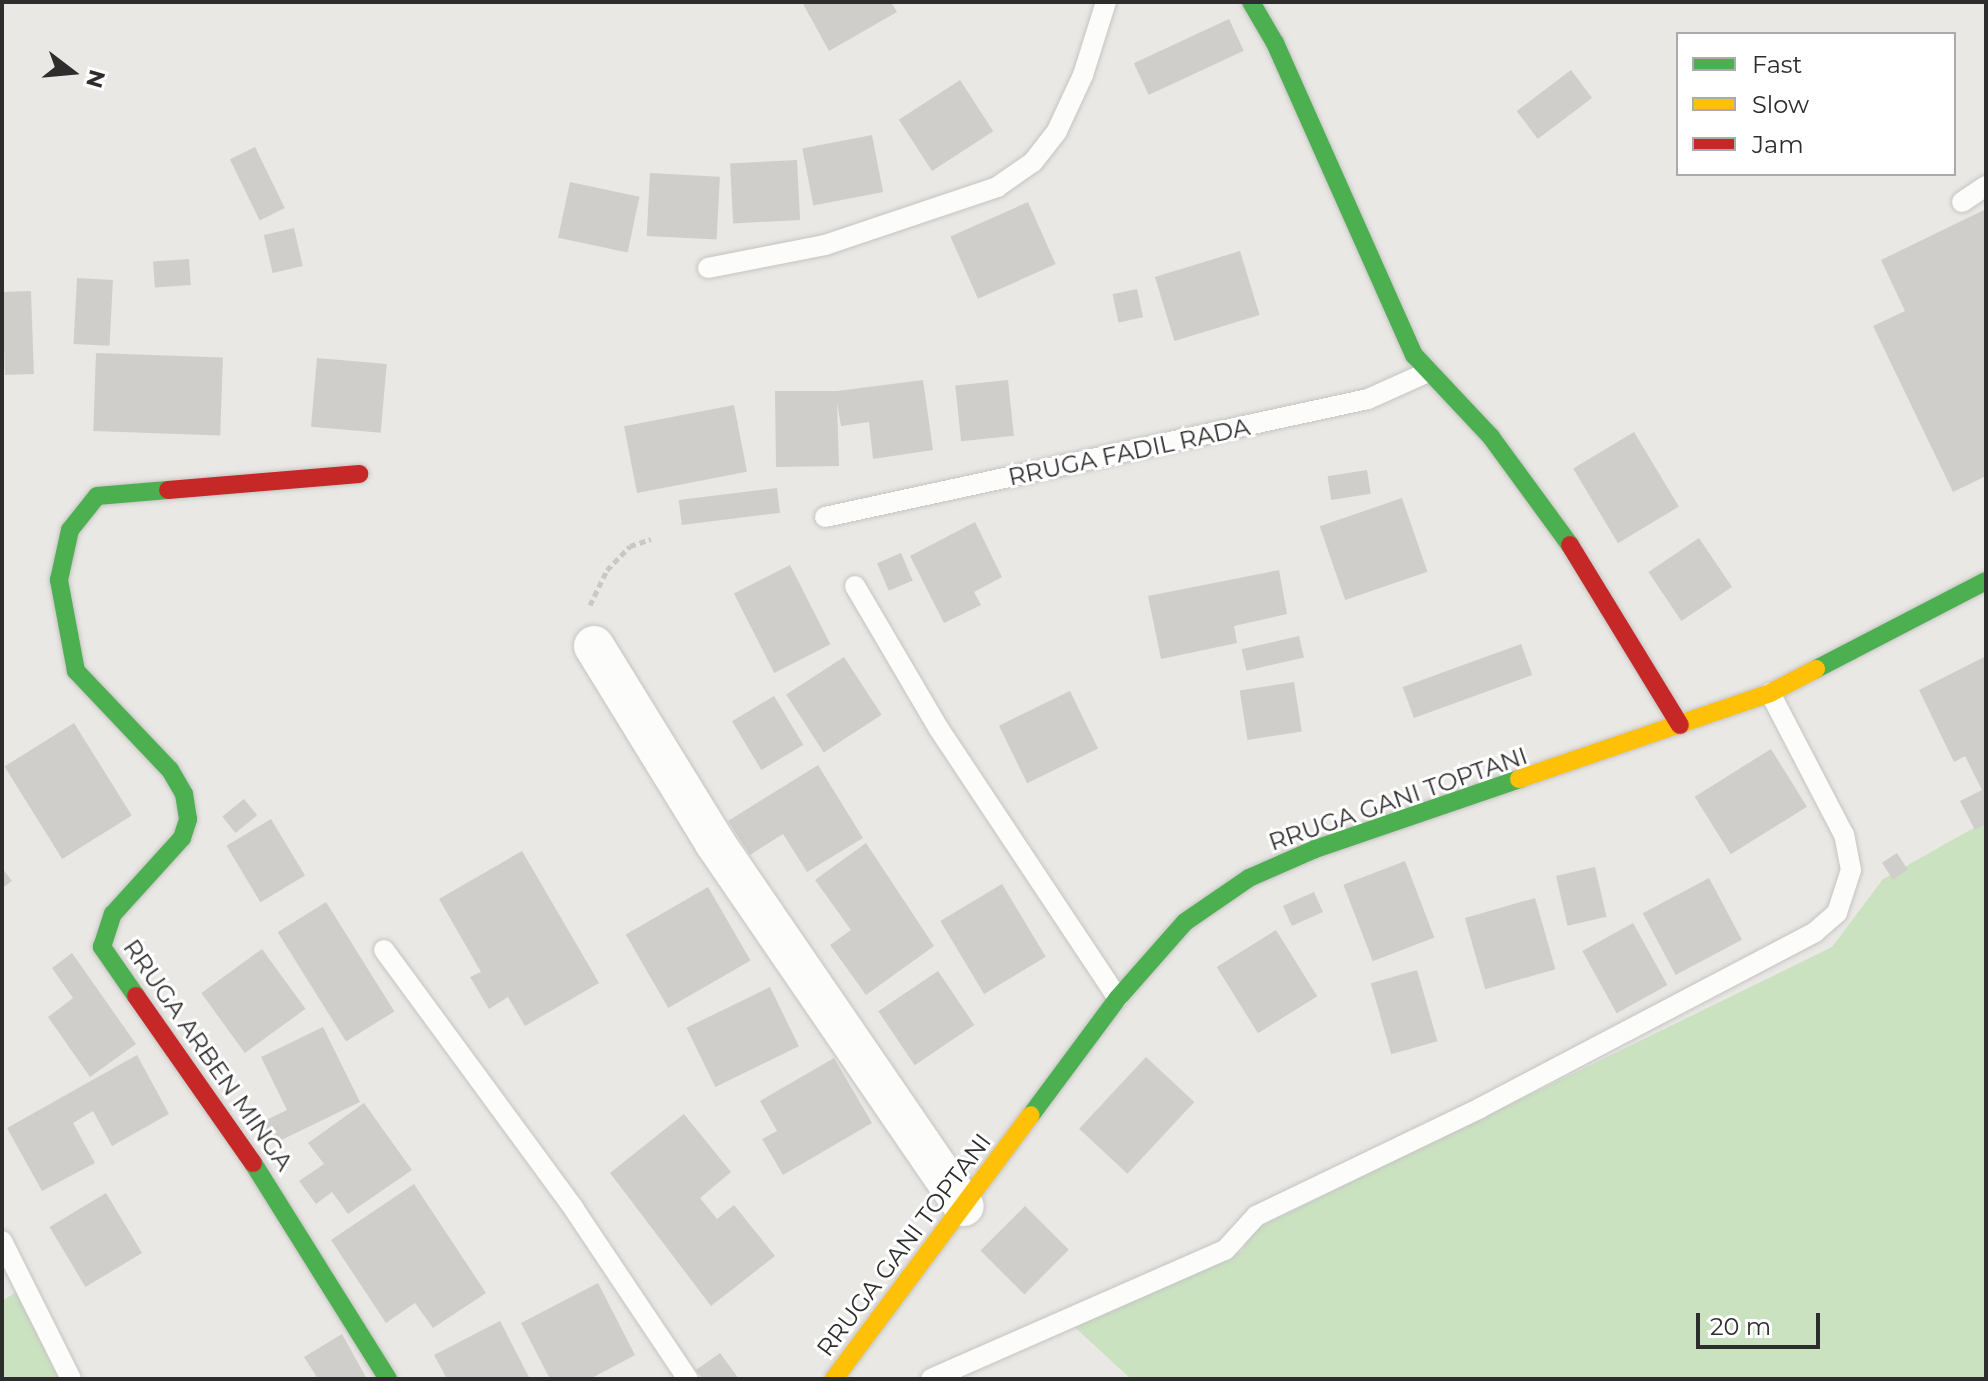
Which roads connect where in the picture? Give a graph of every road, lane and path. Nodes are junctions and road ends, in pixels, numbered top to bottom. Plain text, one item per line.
1 (1106, 2) edge
2 (1251, 2) edge
3 (1986, 186) edge
4 (1962, 202) dead end
5 (708, 268) dead end
6 (1428, 372) junction
7 (359, 474) dead end
8 (825, 517) dead end
9 (651, 539) dead end
10 (1986, 581) edge
11 (855, 586) dead end
12 (594, 646) joint
13 (1770, 693) junction
14 (1680, 725) junction
15 (384, 950) dead end
16 (1118, 998) junction
17 (964, 1206) junction
18 (2, 1241) edge
19 (71, 1379) edge
20 (388, 1379) edge
21 (688, 1379) edge
22 (834, 1379) edge
23 (931, 1379) edge

1 - 5 lane
2 - 6 street
3 - 4 lane
6 - 8 lane, RRUGA FADIL RADA
6 - 14 street
7 - 20 street, RRUGA ARBEN MINGA
9 - 12 path
10 - 13 street, RRUGA GANI TOPTANI
11 - 16 lane
12 - 17 street
13 - 14 street, RRUGA GANI TOPTANI
13 - 23 lane
14 - 16 street, RRUGA GANI TOPTANI
15 - 21 lane
16 - 17 street, RRUGA GANI TOPTANI
17 - 22 street, RRUGA GANI TOPTANI
18 - 19 lane

